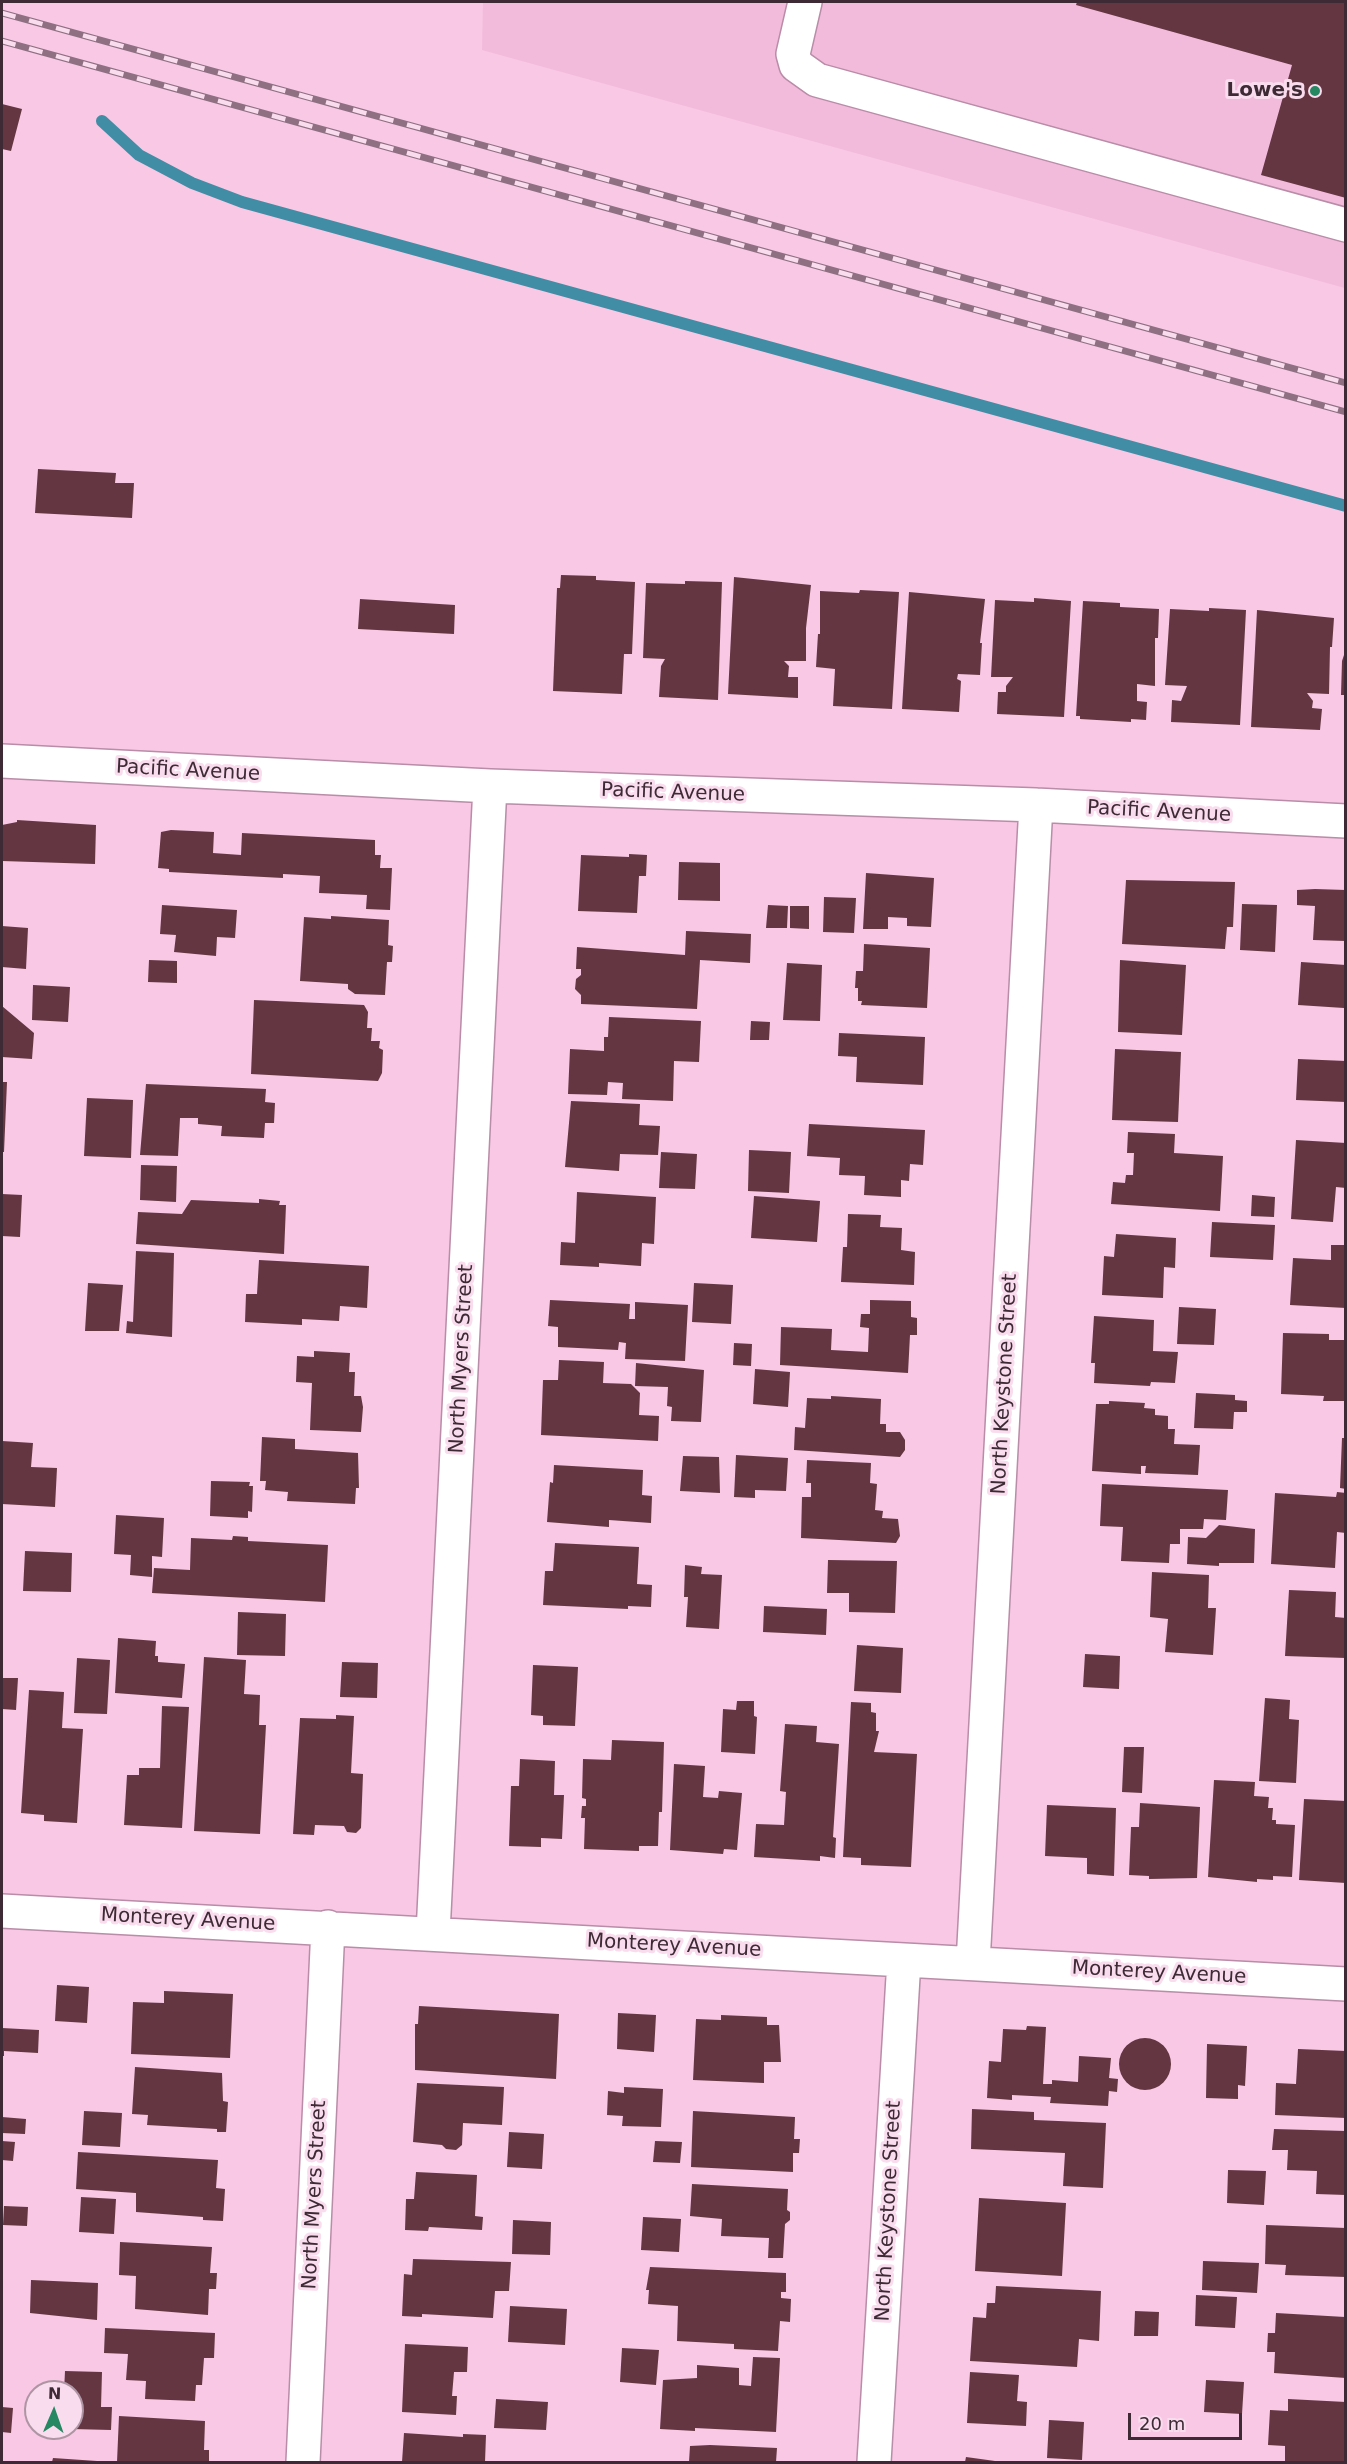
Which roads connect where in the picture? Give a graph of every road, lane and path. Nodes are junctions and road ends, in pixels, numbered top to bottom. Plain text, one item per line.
1 (805, 2) edge
2 (1346, 225) edge
3 (2, 761) edge
4 (490, 786) junction
5 (1036, 806) junction
6 (1346, 821) edge
7 (2, 1911) edge
8 (328, 1927) junction
9 (433, 1933) junction
10 (904, 1960) junction
11 (973, 1963) junction
12 (1346, 1984) edge
13 (303, 2463) edge
14 (874, 2463) edge

1 - 2 street
3 - 4 street, Pacific Avenue
4 - 5 street, Pacific Avenue
4 - 9 street, North Myers Street
5 - 6 street, Pacific Avenue
5 - 11 street, North Keystone Street
7 - 8 street, Monterey Avenue
8 - 9 street, Monterey Avenue
8 - 13 street, North Myers Street
9 - 10 street, Monterey Avenue
10 - 11 street, Monterey Avenue
10 - 14 street, North Keystone Street
11 - 12 street, Monterey Avenue

